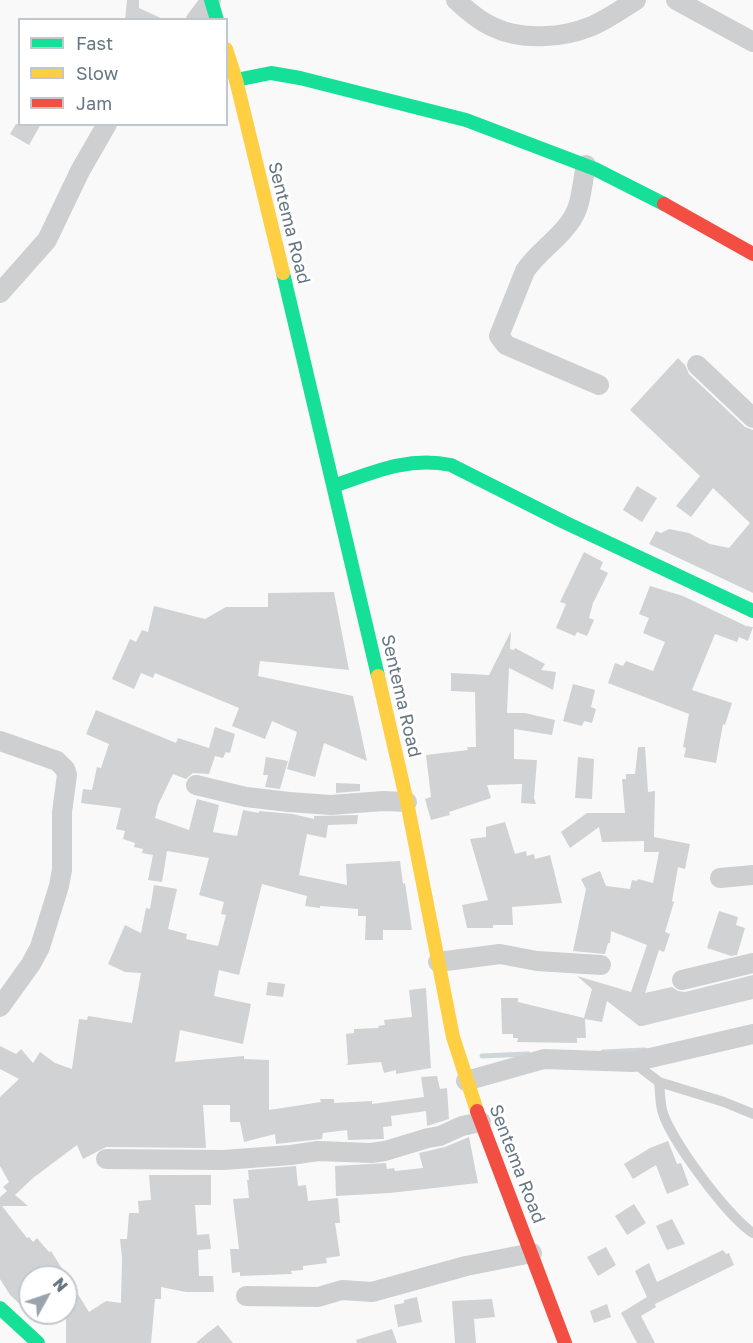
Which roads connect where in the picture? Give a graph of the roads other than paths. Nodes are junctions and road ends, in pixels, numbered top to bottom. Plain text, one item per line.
1 (211, 0) edge
2 (456, 0) edge
3 (636, 0) edge
4 (676, 0) edge
5 (197, 18) edge
6 (216, 18) edge
7 (753, 42) edge
8 (228, 55) edge
9 (237, 80) junction
10 (105, 126) edge
11 (586, 165) junction
12 (753, 254) edge
13 (0, 293) edge
14 (697, 365) dead end
15 (599, 385) dead end
16 (753, 418) edge
17 (334, 486) junction
18 (753, 611) edge
19 (0, 741) edge
20 (196, 785) dead end
21 (407, 802) junction
22 (753, 875) edge
23 (720, 878) dead end
24 (438, 962) junction
25 (753, 963) edge
26 (601, 965) dead end
27 (682, 980) dead end
28 (0, 1007) edge
29 (753, 1034) edge
30 (633, 1062) junction
31 (466, 1082) junction
32 (659, 1082) junction
33 (753, 1114) edge
34 (481, 1122) junction
35 (106, 1159) dead end
36 (753, 1233) edge
37 (532, 1253) junction
38 (246, 1296) dead end
39 (2, 1313) edge
40 (38, 1343) edge
41 (565, 1343) edge

1 - 5 street
1 - 6 main road
2 - 3 street
4 - 7 street
8 - 9 main road, Sentema Road
9 - 11 main road
9 - 17 main road, Sentema Road
10 - 13 street
11 - 12 main road
11 - 15 street
14 - 16 street
17 - 18 main road
17 - 21 main road, Sentema Road
19 - 28 street
20 - 21 street
21 - 24 main road, Sentema Road
22 - 23 street
24 - 26 street
24 - 31 main road, Sentema Road
25 - 27 street
29 - 30 street
30 - 31 street
30 - 32 lane
31 - 34 main road, Sentema Road
32 - 33 lane
32 - 36 lane
34 - 35 street
34 - 37 main road, Sentema Road
37 - 38 street
37 - 41 main road, Sentema Road
39 - 40 main road

